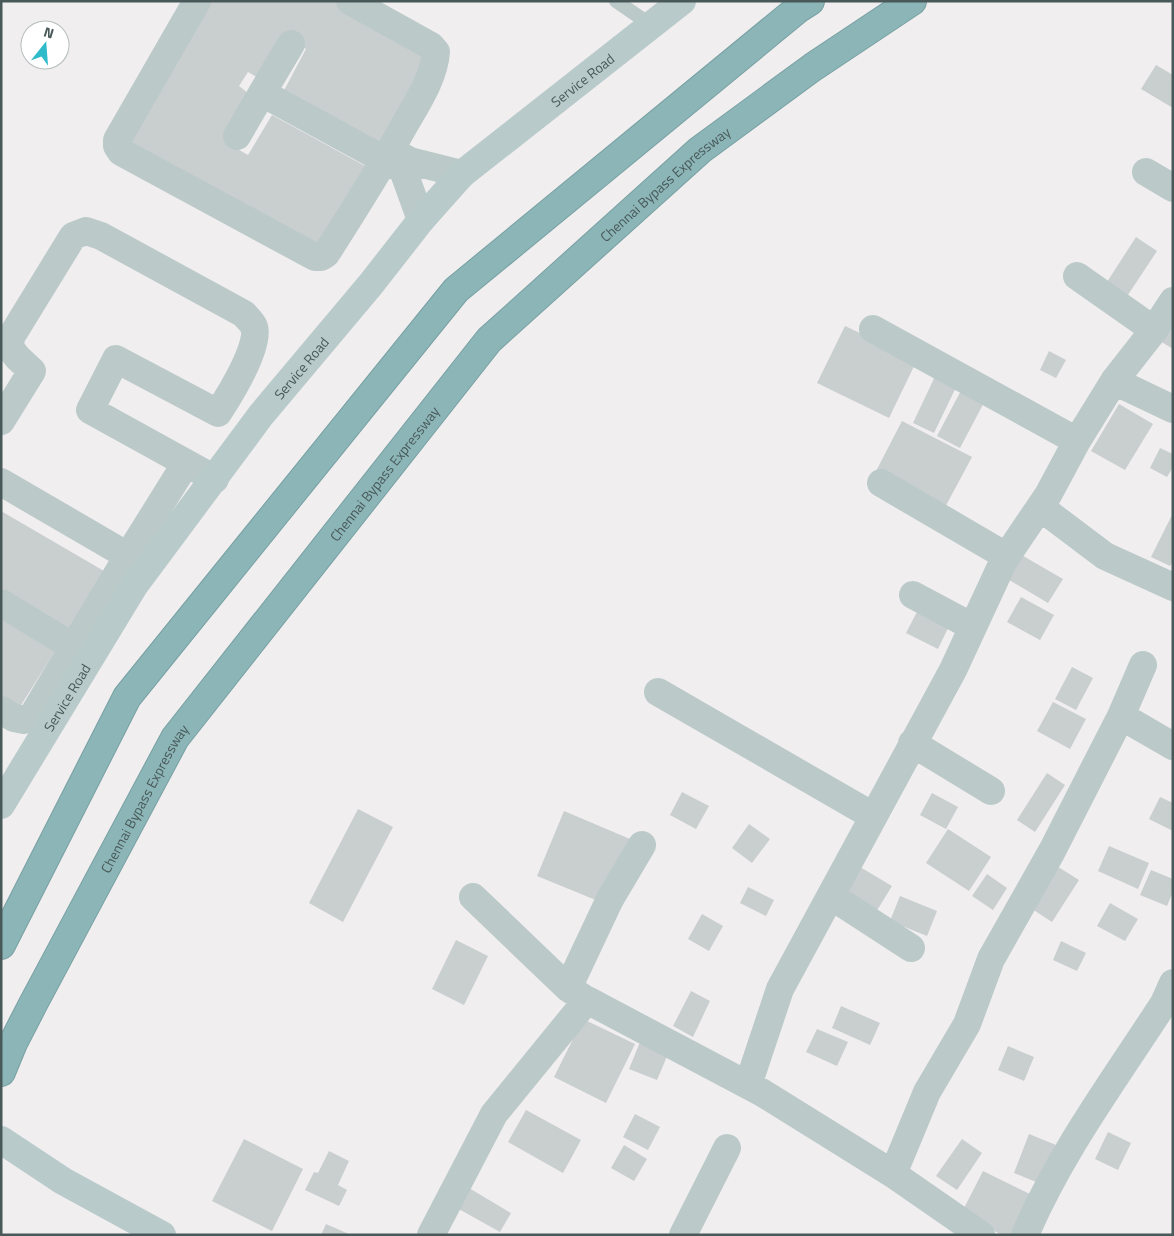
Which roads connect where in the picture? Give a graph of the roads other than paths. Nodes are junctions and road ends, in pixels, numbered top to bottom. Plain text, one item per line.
1 (197, 1) edge
2 (350, 1) edge
3 (616, 1) edge
4 (682, 1) edge
5 (810, 1) edge
6 (912, 1) edge
7 (651, 25) junction
8 (291, 44) dead end
9 (262, 93) junction
10 (237, 136) dead end
11 (387, 155) junction
12 (1146, 172) dead end
13 (462, 174) junction
14 (1173, 188) edge
15 (421, 220) junction
16 (1077, 276) dead end
17 (1173, 301) edge
18 (873, 328) dead end
19 (1154, 330) junction
20 (1114, 381) junction
21 (1173, 409) edge
22 (218, 413) junction
23 (1, 421) edge
24 (251, 430) junction
25 (1077, 441) junction
26 (186, 463) junction
27 (215, 479) junction
28 (1, 482) edge
29 (881, 482) dead end
30 (1040, 508) junction
31 (128, 556) junction
32 (1006, 556) junction
33 (1173, 587) edge
34 (913, 595) dead end
35 (1, 604) edge
36 (973, 627) junction
37 (83, 652) junction
38 (1143, 665) dead end
39 (658, 692) dead end
40 (1, 710) edge
41 (1121, 716) junction
42 (912, 744) junction
43 (1173, 746) edge
44 (991, 791) dead end
45 (5, 792) edge
46 (873, 816) junction
47 (642, 845) dead end
48 (830, 896) junction
49 (473, 897) dead end
50 (1, 945) edge
51 (911, 948) dead end
52 (1173, 983) edge
53 (578, 994) junction
54 (1, 1072) edge
55 (748, 1085) junction
56 (1, 1140) edge
57 (728, 1148) dead end
58 (893, 1174) junction
59 (162, 1235) edge
60 (431, 1235) edge
61 (683, 1235) edge
62 (981, 1235) edge
63 (1026, 1235) edge

1 - 11 street
2 - 11 street
3 - 7 lane
4 - 7 street, Service Road
5 - 50 highway
6 - 54 highway, Chennai Bypass Expressway
7 - 13 street, Service Road
8 - 9 street
9 - 10 street
9 - 11 street
11 - 13 street
11 - 15 street
12 - 14 street
13 - 15 street, Service Road
15 - 24 street, Service Road
16 - 19 street
17 - 19 street
18 - 25 street
19 - 20 street
20 - 21 street
20 - 25 street
22 - 23 street
22 - 24 street
22 - 26 street
24 - 27 street, Service Road
25 - 30 street
26 - 27 street
26 - 31 street
27 - 37 street, Service Road
28 - 31 street
29 - 32 street
30 - 32 street
30 - 33 street
31 - 37 street
32 - 36 street
34 - 36 street
35 - 37 street
36 - 42 street
37 - 40 street
37 - 45 street, Service Road
38 - 41 street
39 - 46 street
41 - 43 street
41 - 58 street
42 - 44 street
42 - 46 street
46 - 48 street
47 - 53 street
48 - 51 street
48 - 55 street
49 - 53 street
52 - 63 street
53 - 55 street
53 - 60 street
55 - 58 street
56 - 59 street
57 - 61 street
58 - 62 street

